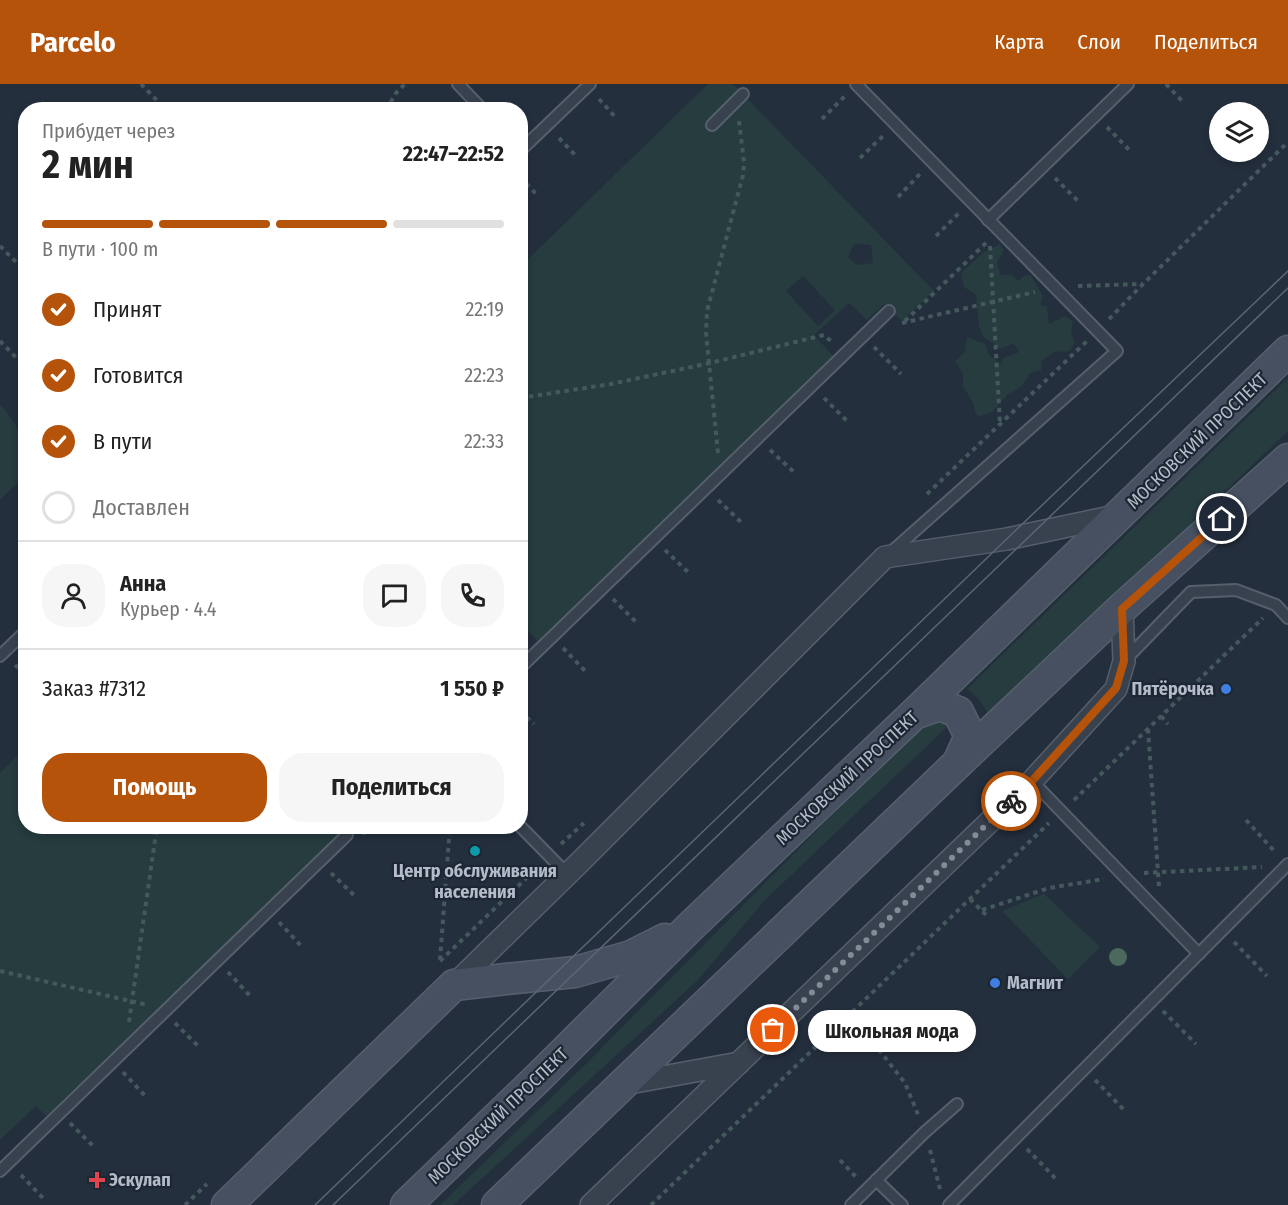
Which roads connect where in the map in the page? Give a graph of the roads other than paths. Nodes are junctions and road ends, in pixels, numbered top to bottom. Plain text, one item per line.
1 (458, 84) edge
2 (857, 84) edge
3 (1128, 84) edge
4 (589, 85) edge
5 (740, 97) road end
6 (475, 102) edge
7 (712, 125) dead end
8 (528, 143) edge
9 (988, 220) junction
10 (889, 311) road end
11 (1288, 351) edge
12 (1288, 459) edge
13 (1121, 515) junction
14 (885, 557) junction
15 (1122, 609) junction
16 (1288, 618) edge
17 (18, 639) edge
18 (0, 656) edge
19 (528, 660) edge
20 (1124, 661) junction
21 (914, 714) junction
22 (958, 763) junction
23 (1032, 781) junction
24 (528, 834) edge
25 (347, 835) road end
26 (1287, 865) edge
27 (568, 875) junction
28 (690, 927) junction
29 (1199, 954) junction
30 (447, 973) junction
31 (739, 1063) junction
32 (623, 1084) junction
33 (957, 1104) dead end
34 (0, 1171) edge
35 (876, 1180) junction
36 (227, 1205) edge
37 (406, 1205) edge
38 (497, 1205) edge
39 (591, 1205) edge
40 (850, 1205) edge
41 (902, 1205) edge
42 (949, 1205) edge

1 - 6 lane
2 - 9 lane
3 - 9 lane
4 - 8 lane
5 - 7 lane
9 - 14 lane
10 - 19 lane
11 - 13 main road, МОСКОВСКИЙ ПРОСПЕКТ
12 - 15 main road
13 - 14 street
13 - 21 main road, МОСКОВСКИЙ ПРОСПЕКТ
14 - 27 street
15 - 20 street
15 - 22 main road
16 - 20 lane
17 - 18 lane
20 - 23 street
21 - 22 main road
21 - 28 main road, МОСКОВСКИЙ ПРОСПЕКТ
22 - 32 main road
23 - 29 lane
23 - 31 street
24 - 27 lane
25 - 34 lane
26 - 29 lane
27 - 30 street
28 - 30 main road
28 - 37 main road, МОСКОВСКИЙ ПРОСПЕКТ
29 - 42 lane
30 - 36 main road
31 - 32 street
31 - 39 street
32 - 38 main road
33 - 35 lane
35 - 40 lane
35 - 41 lane

